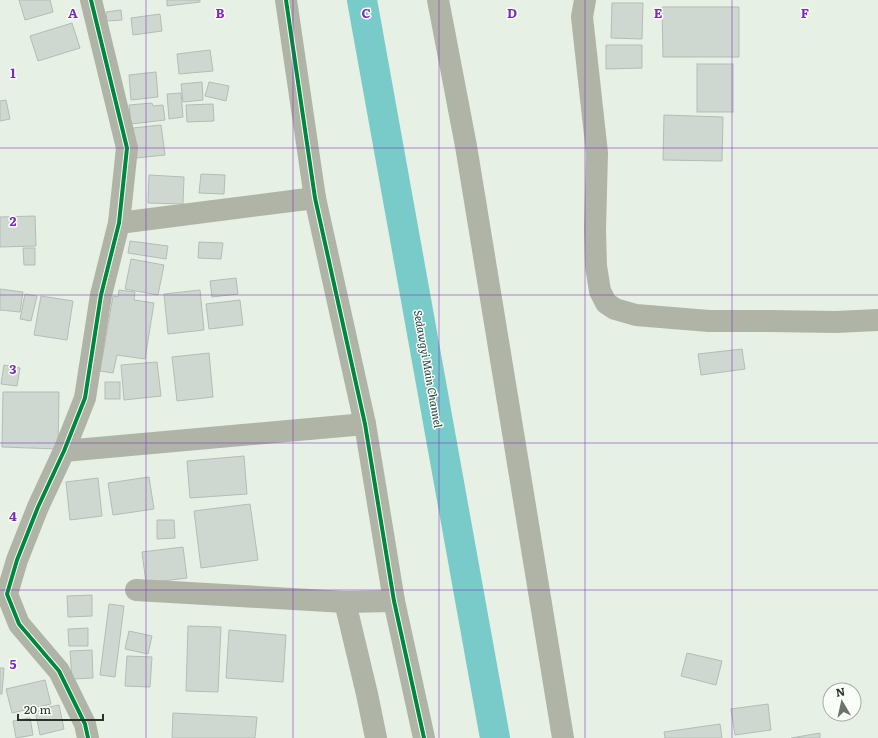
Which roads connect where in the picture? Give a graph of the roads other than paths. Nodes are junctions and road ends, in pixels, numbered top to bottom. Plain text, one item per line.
1 (92, 0) edge
2 (286, 0) edge
3 (438, 0) edge
4 (585, 0) edge
5 (315, 198) junction
6 (119, 223) junction
7 (878, 320) edge
8 (365, 424) junction
9 (64, 451) junction
10 (136, 590) dead end
11 (3, 594) edge
12 (394, 601) junction
13 (345, 602) junction
14 (88, 738) edge
15 (376, 738) edge
16 (424, 738) edge
17 (563, 738) edge

1 - 6 street
2 - 5 street
3 - 17 street
4 - 7 street
5 - 6 street
5 - 8 street
6 - 9 street
8 - 9 street
8 - 12 street
9 - 11 street
10 - 13 street
11 - 14 street
12 - 13 street
12 - 16 street
13 - 15 street

